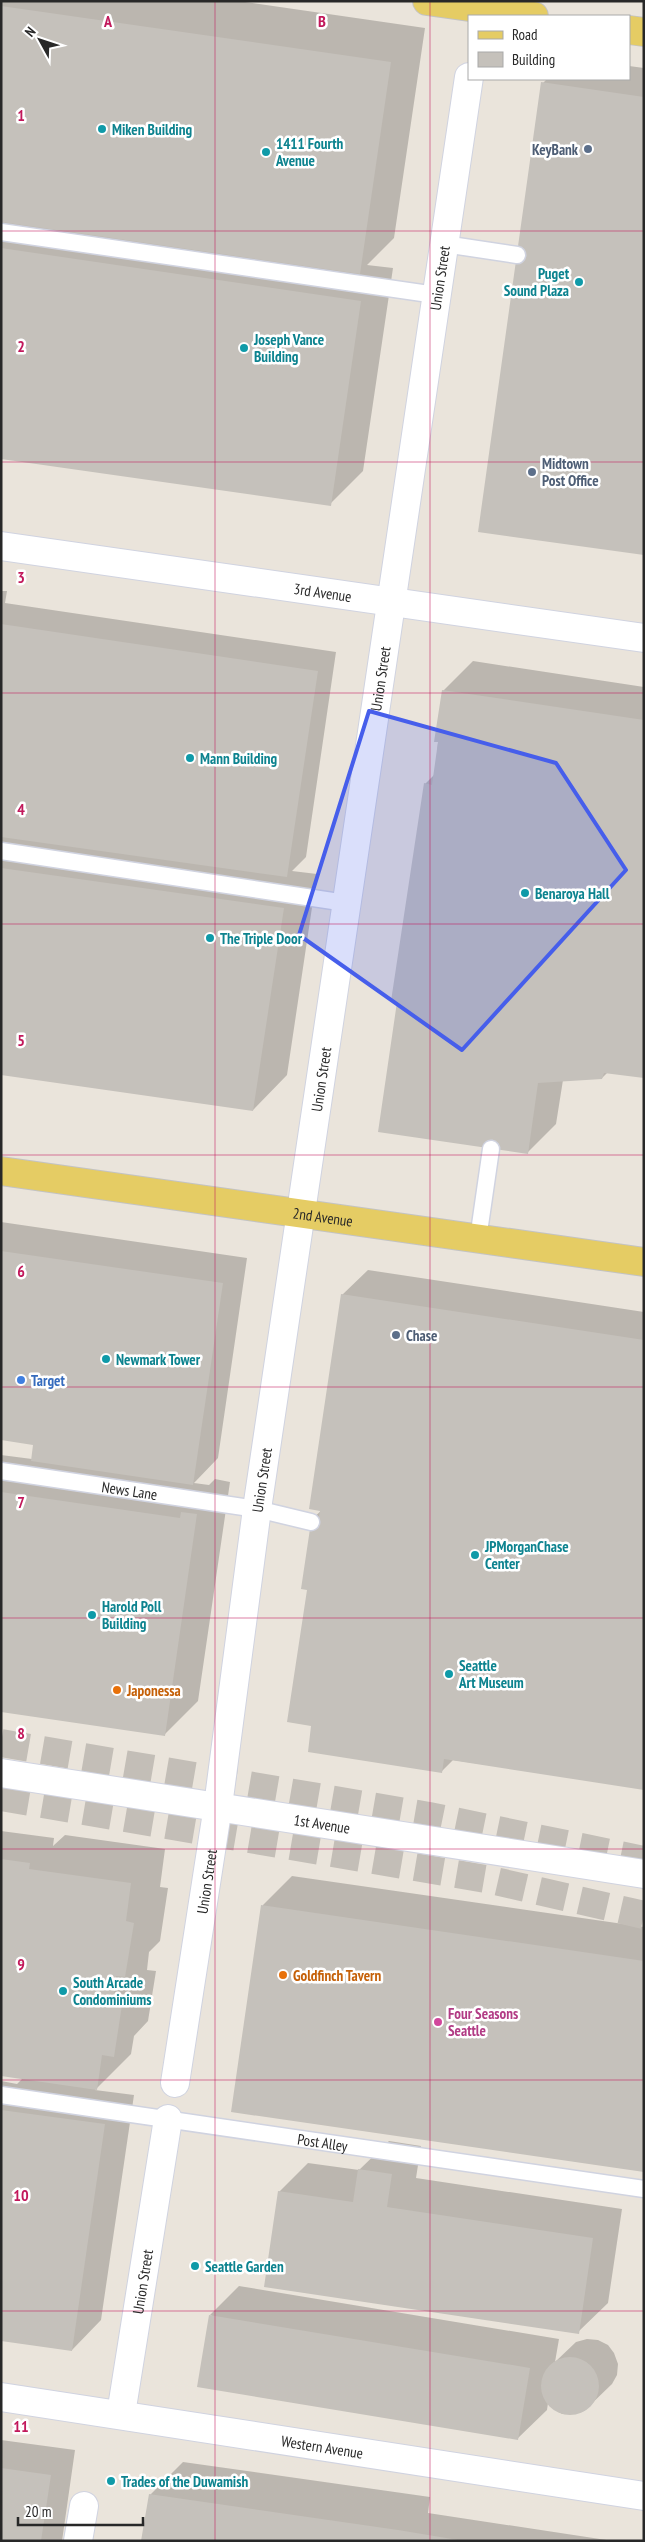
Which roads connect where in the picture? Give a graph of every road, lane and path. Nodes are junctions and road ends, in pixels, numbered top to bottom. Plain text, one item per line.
1 (427, 1) edge
2 (479, 9) edge
3 (526, 15) edge
4 (630, 30) edge
5 (644, 32) edge
6 (469, 80) edge
7 (1, 232) edge
8 (444, 244) junction
9 (517, 255) dead end
10 (436, 295) junction
11 (1, 546) edge
12 (390, 601) junction
13 (644, 638) edge
14 (1, 851) edge
15 (346, 903) junction
16 (491, 1149) dead end
17 (1, 1171) edge
18 (301, 1214) junction
19 (478, 1239) junction
20 (644, 1262) edge
21 (1, 1471) edge
22 (258, 1509) junction
23 (311, 1522) dead end
24 (1, 1773) edge
25 (218, 1806) junction
26 (644, 1874) edge
27 (175, 2083) dead end
28 (1, 2095) edge
29 (168, 2119) junction
30 (644, 2189) edge
31 (1, 2397) edge
32 (121, 2414) junction
33 (644, 2496) edge
34 (84, 2506) dead end
35 (78, 2541) edge

1 - 2 main road
2 - 3 main road
4 - 5 main road
6 - 8 street, Union Street
7 - 10 lane
8 - 9 lane
8 - 10 street, Union Street
10 - 12 street, Union Street
11 - 12 street, 3rd Avenue
12 - 13 street, 3rd Avenue
12 - 15 street, Union Street
14 - 15 lane
15 - 18 street, Union Street
16 - 19 lane
17 - 18 main road, 2nd Avenue
18 - 19 main road, 2nd Avenue
18 - 22 street, Union Street
19 - 20 main road, 2nd Avenue
21 - 22 lane, News Lane
22 - 23 lane, News Lane
22 - 25 street, Union Street
24 - 25 street, 1st Avenue
25 - 26 street, 1st Avenue
25 - 27 street, Union Street
28 - 29 lane, Post Alley
29 - 30 lane, Post Alley
29 - 32 street, Union Street
31 - 32 street, Western Avenue
32 - 33 street, Western Avenue
34 - 35 street

